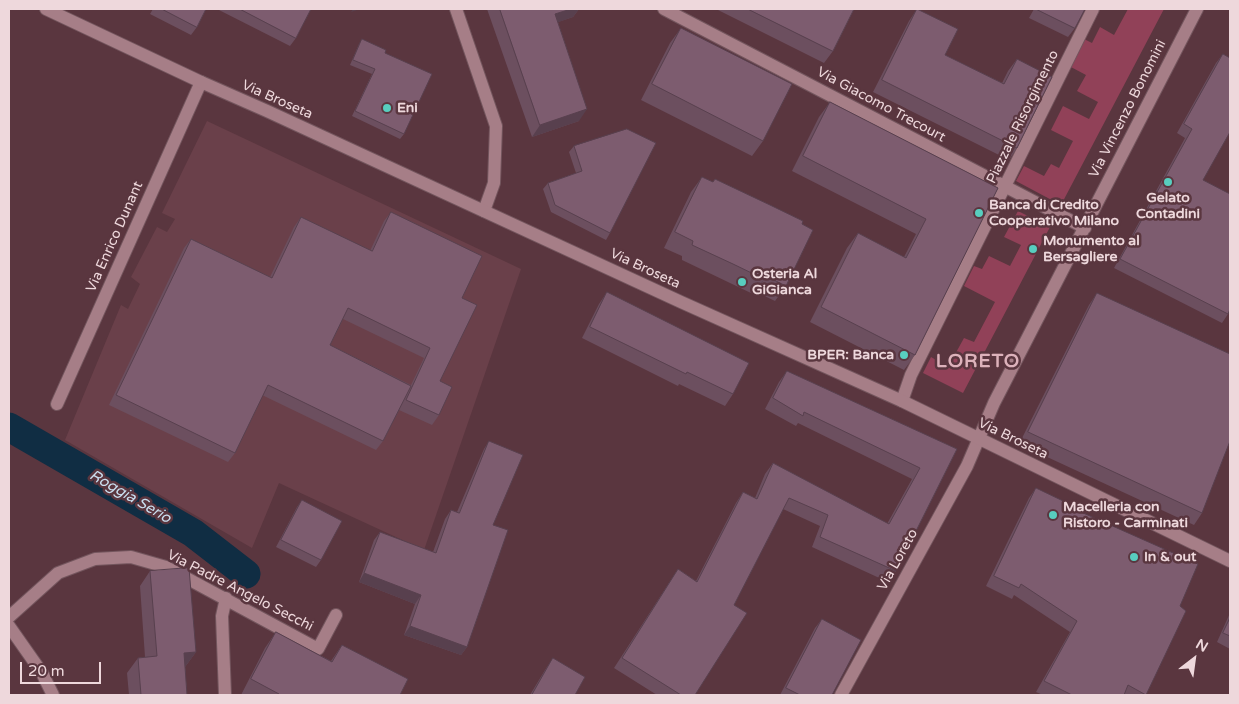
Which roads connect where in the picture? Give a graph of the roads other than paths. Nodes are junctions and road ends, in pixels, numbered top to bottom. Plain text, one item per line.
1 (46, 9) edge
2 (456, 9) edge
3 (664, 9) edge
4 (1093, 9) edge
5 (1197, 9) edge
6 (201, 82) junction
7 (1006, 187) junction
8 (484, 211) junction
9 (1085, 228) junction
10 (902, 401) junction
11 (57, 404) dead end
12 (979, 438) junction
13 (1230, 561) edge
14 (226, 598) junction
15 (336, 615) dead end
16 (9, 617) edge
17 (9, 626) edge
18 (53, 695) edge
19 (225, 695) edge
20 (841, 695) edge

1 - 6 street, Via Broseta
2 - 8 street
3 - 7 street, Via Giacomo Trecourt
4 - 7 street, Piazzale Risorgimento
5 - 9 street, Via Vincenzo Bonomini
6 - 8 street, Via Broseta
6 - 11 street, Via Enrico Dunant
7 - 9 street, Via Giacomo Trecourt
7 - 10 street, Piazzale Risorgimento
8 - 10 street, Via Broseta
9 - 12 street, Via Vincenzo Bonomini
10 - 12 street, Via Broseta
12 - 13 street, Via Broseta
12 - 20 street, Via Loreto
14 - 15 street, Via Padre Angelo Secchi
14 - 16 street, Via Padre Angelo Secchi
14 - 19 street
17 - 18 street

